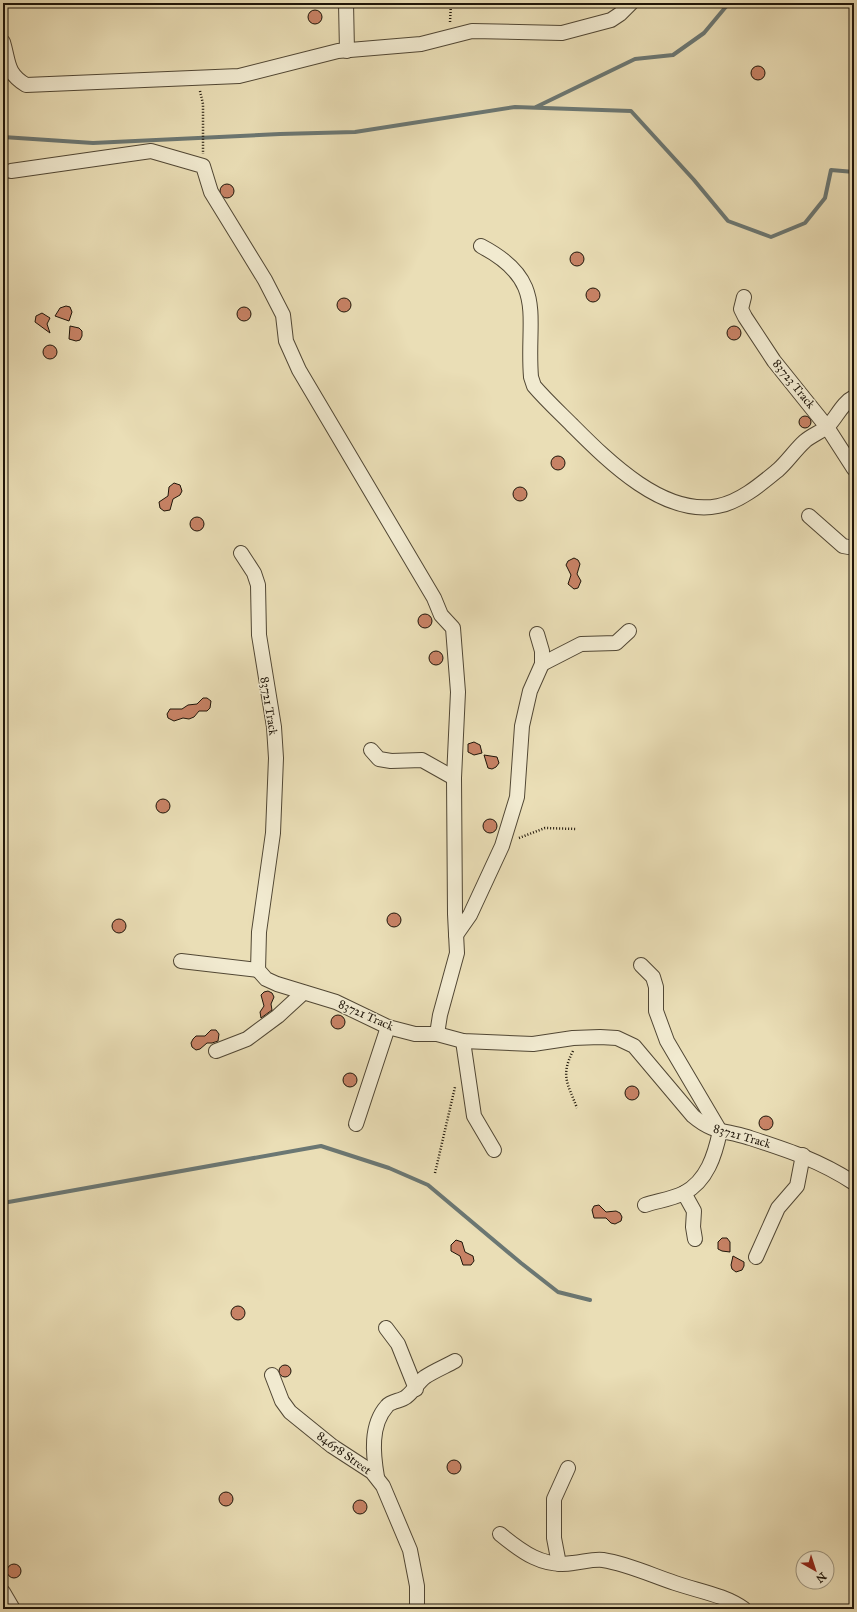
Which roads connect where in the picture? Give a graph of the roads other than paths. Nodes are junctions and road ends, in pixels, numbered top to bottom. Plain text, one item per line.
1 (346, 3) edge
2 (631, 3) edge
3 (3, 42) edge
4 (347, 51) junction
5 (11, 171) dead end
6 (481, 246) dead end
7 (744, 297) dead end
8 (854, 397) edge
9 (827, 427) junction
10 (854, 469) edge
11 (809, 516) dead end
12 (854, 548) edge
13 (241, 553) dead end
14 (629, 631) dead end
15 (537, 634) dead end
16 (542, 664) junction
17 (371, 750) dead end
18 (454, 778) junction
19 (456, 935) junction
20 (181, 961) dead end
21 (641, 965) dead end
22 (258, 970) junction
23 (303, 993) junction
24 (388, 1027) junction
25 (437, 1034) junction
26 (463, 1041) junction
27 (216, 1051) dead end
28 (356, 1124) dead end
29 (720, 1131) junction
30 (494, 1150) dead end
31 (803, 1155) junction
32 (854, 1183) edge
33 (684, 1193) junction
34 (645, 1205) dead end
35 (695, 1239) dead end
36 (756, 1257) dead end
37 (386, 1328) dead end
38 (456, 1361) dead end
39 (272, 1375) dead end
40 (416, 1389) junction
41 (568, 1468) dead end
42 (377, 1477) junction
43 (500, 1534) dead end
44 (559, 1564) junction
45 (3, 1592) edge
46 (13, 1609) edge
47 (417, 1609) edge
48 (744, 1609) edge

1 - 4 street
2 - 4 street
3 - 4 street
5 - 18 street
6 - 9 street
7 - 9 street, 83723 Track
8 - 9 street
9 - 10 street, 83723 Track
11 - 12 street
13 - 22 street, 83721 Track
14 - 16 street
15 - 16 street
16 - 19 street
17 - 18 street
18 - 19 street
19 - 25 street
20 - 22 street
21 - 29 street
22 - 23 street, 83721 Track
23 - 24 street, 83721 Track
23 - 27 street
24 - 25 street, 83721 Track
24 - 28 street
25 - 26 street, 83721 Track
26 - 29 street, 83721 Track
26 - 30 street
29 - 31 street, 83721 Track
29 - 33 street
31 - 32 street, 83721 Track
31 - 36 street
33 - 34 street
33 - 35 street
37 - 40 street
38 - 40 street
39 - 42 street, 84658 Street
40 - 42 street
41 - 44 street
42 - 47 street, 84658 Street
43 - 44 street
44 - 48 street
45 - 46 street

